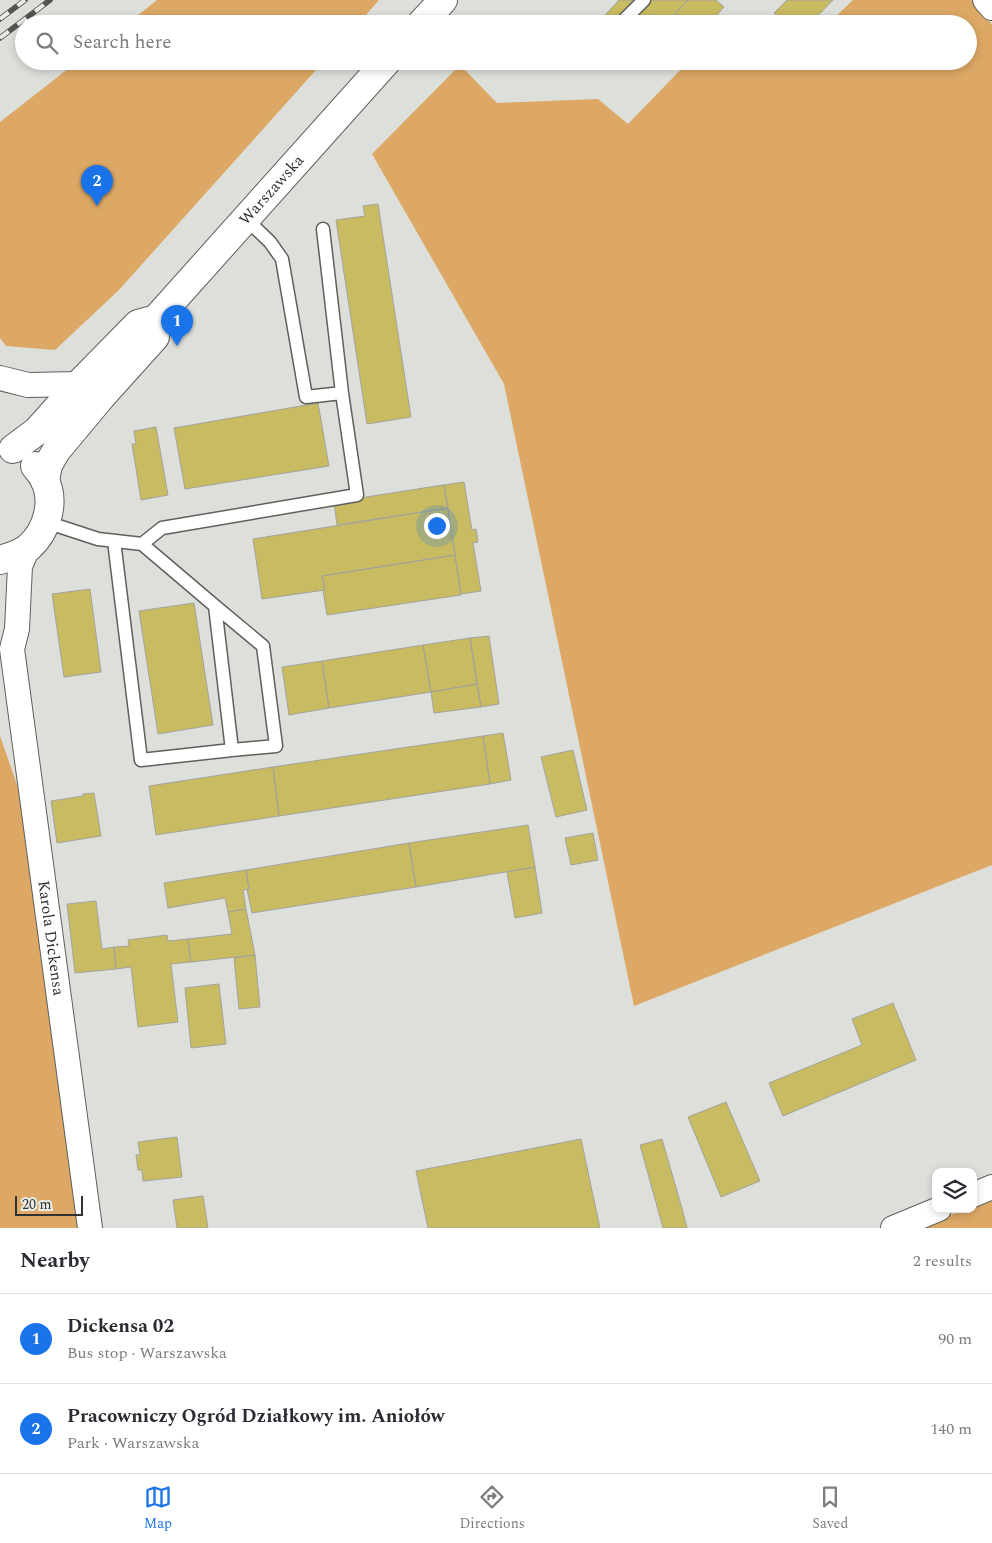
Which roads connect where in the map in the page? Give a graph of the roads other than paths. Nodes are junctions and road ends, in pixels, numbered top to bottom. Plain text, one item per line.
1 (443, 0) edge
2 (644, 0) edge
3 (985, 0) edge
4 (992, 8) edge
5 (429, 15) edge
6 (629, 15) edge
7 (379, 70) edge
8 (246, 219) junction
9 (323, 230) dead end
10 (156, 319) junction
11 (0, 378) edge
12 (79, 384) junction
13 (342, 393) junction
14 (4, 446) edge
15 (45, 480) junction
16 (46, 522) junction
17 (114, 541) junction
18 (142, 544) junction
19 (28, 548) junction
20 (0, 560) edge
21 (215, 606) junction
22 (6, 644) edge
23 (232, 750) junction
24 (992, 1187) edge
25 (977, 1193) edge
26 (932, 1212) edge
27 (90, 1228) edge
28 (893, 1228) edge

1 - 5 main road
2 - 6 lane
3 - 4 street
7 - 8 main road, Warszawska
8 - 10 main road, Warszawska
8 - 13 lane
9 - 13 lane
10 - 12 main road, Warszawska
10 - 15 main road, Warszawska
11 - 12 street
12 - 14 main road, Warszawska
13 - 18 lane
14 - 15 main road
15 - 16 main road
16 - 17 lane
16 - 19 main road
17 - 18 lane
17 - 23 lane
18 - 21 lane
19 - 20 main road
19 - 22 street, Karola Dickensa
21 - 23 lane
21 - 23 lane
22 - 27 street, Karola Dickensa
24 - 25 street
26 - 28 street

